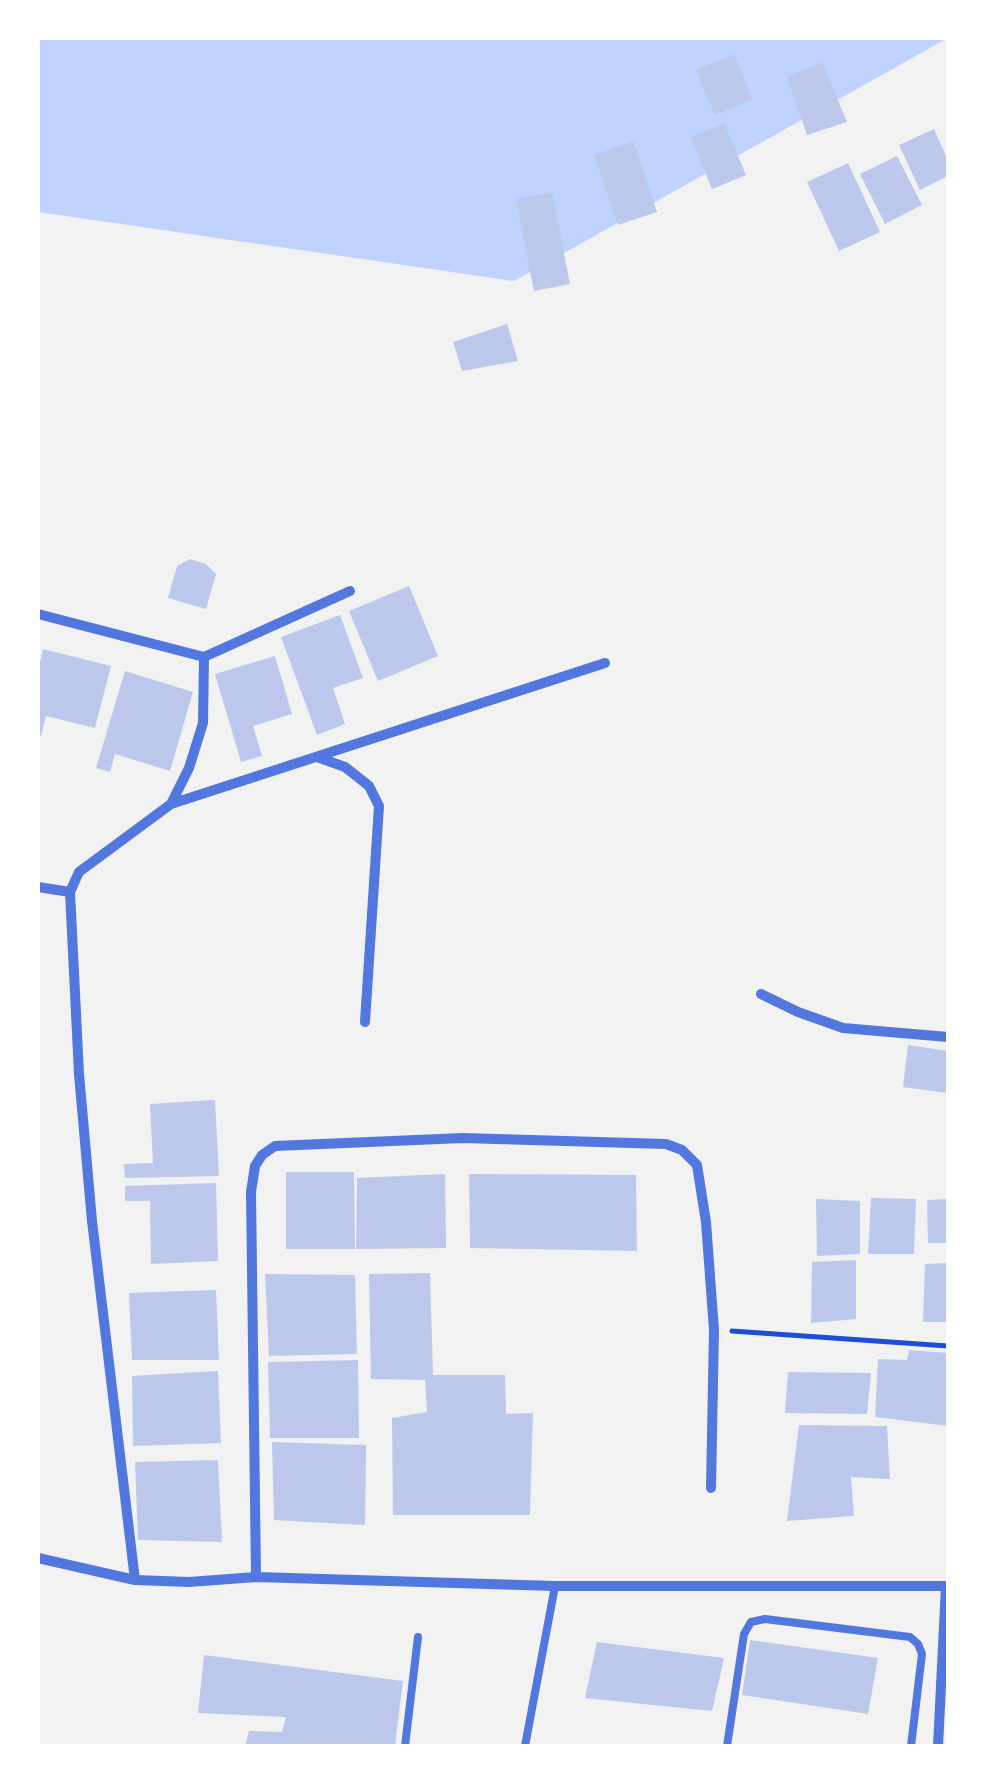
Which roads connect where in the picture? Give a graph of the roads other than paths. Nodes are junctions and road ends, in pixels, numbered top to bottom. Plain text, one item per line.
1 (350, 591) dead end
2 (38, 614) edge
3 (204, 657) junction
4 (606, 663) dead end
5 (316, 757) junction
6 (171, 804) junction
7 (38, 888) edge
8 (70, 892) junction
9 (761, 994) dead end
10 (365, 1022) dead end
11 (948, 1037) edge
12 (711, 1488) dead end
13 (38, 1558) edge
14 (256, 1577) junction
15 (134, 1580) junction
16 (556, 1586) junction
17 (947, 1586) edge
18 (418, 1637) dead end
19 (406, 1746) edge
20 (525, 1746) edge
21 (727, 1746) edge
22 (912, 1746) edge
23 (938, 1746) edge

1 - 3 street
2 - 3 street
3 - 6 street
4 - 5 street
5 - 6 street
5 - 10 street
6 - 8 street
7 - 8 street
8 - 15 street
9 - 11 street
12 - 14 street
13 - 15 street
14 - 15 street
14 - 16 street
16 - 17 street
16 - 20 lane
17 - 23 street
18 - 19 lane
21 - 22 lane

